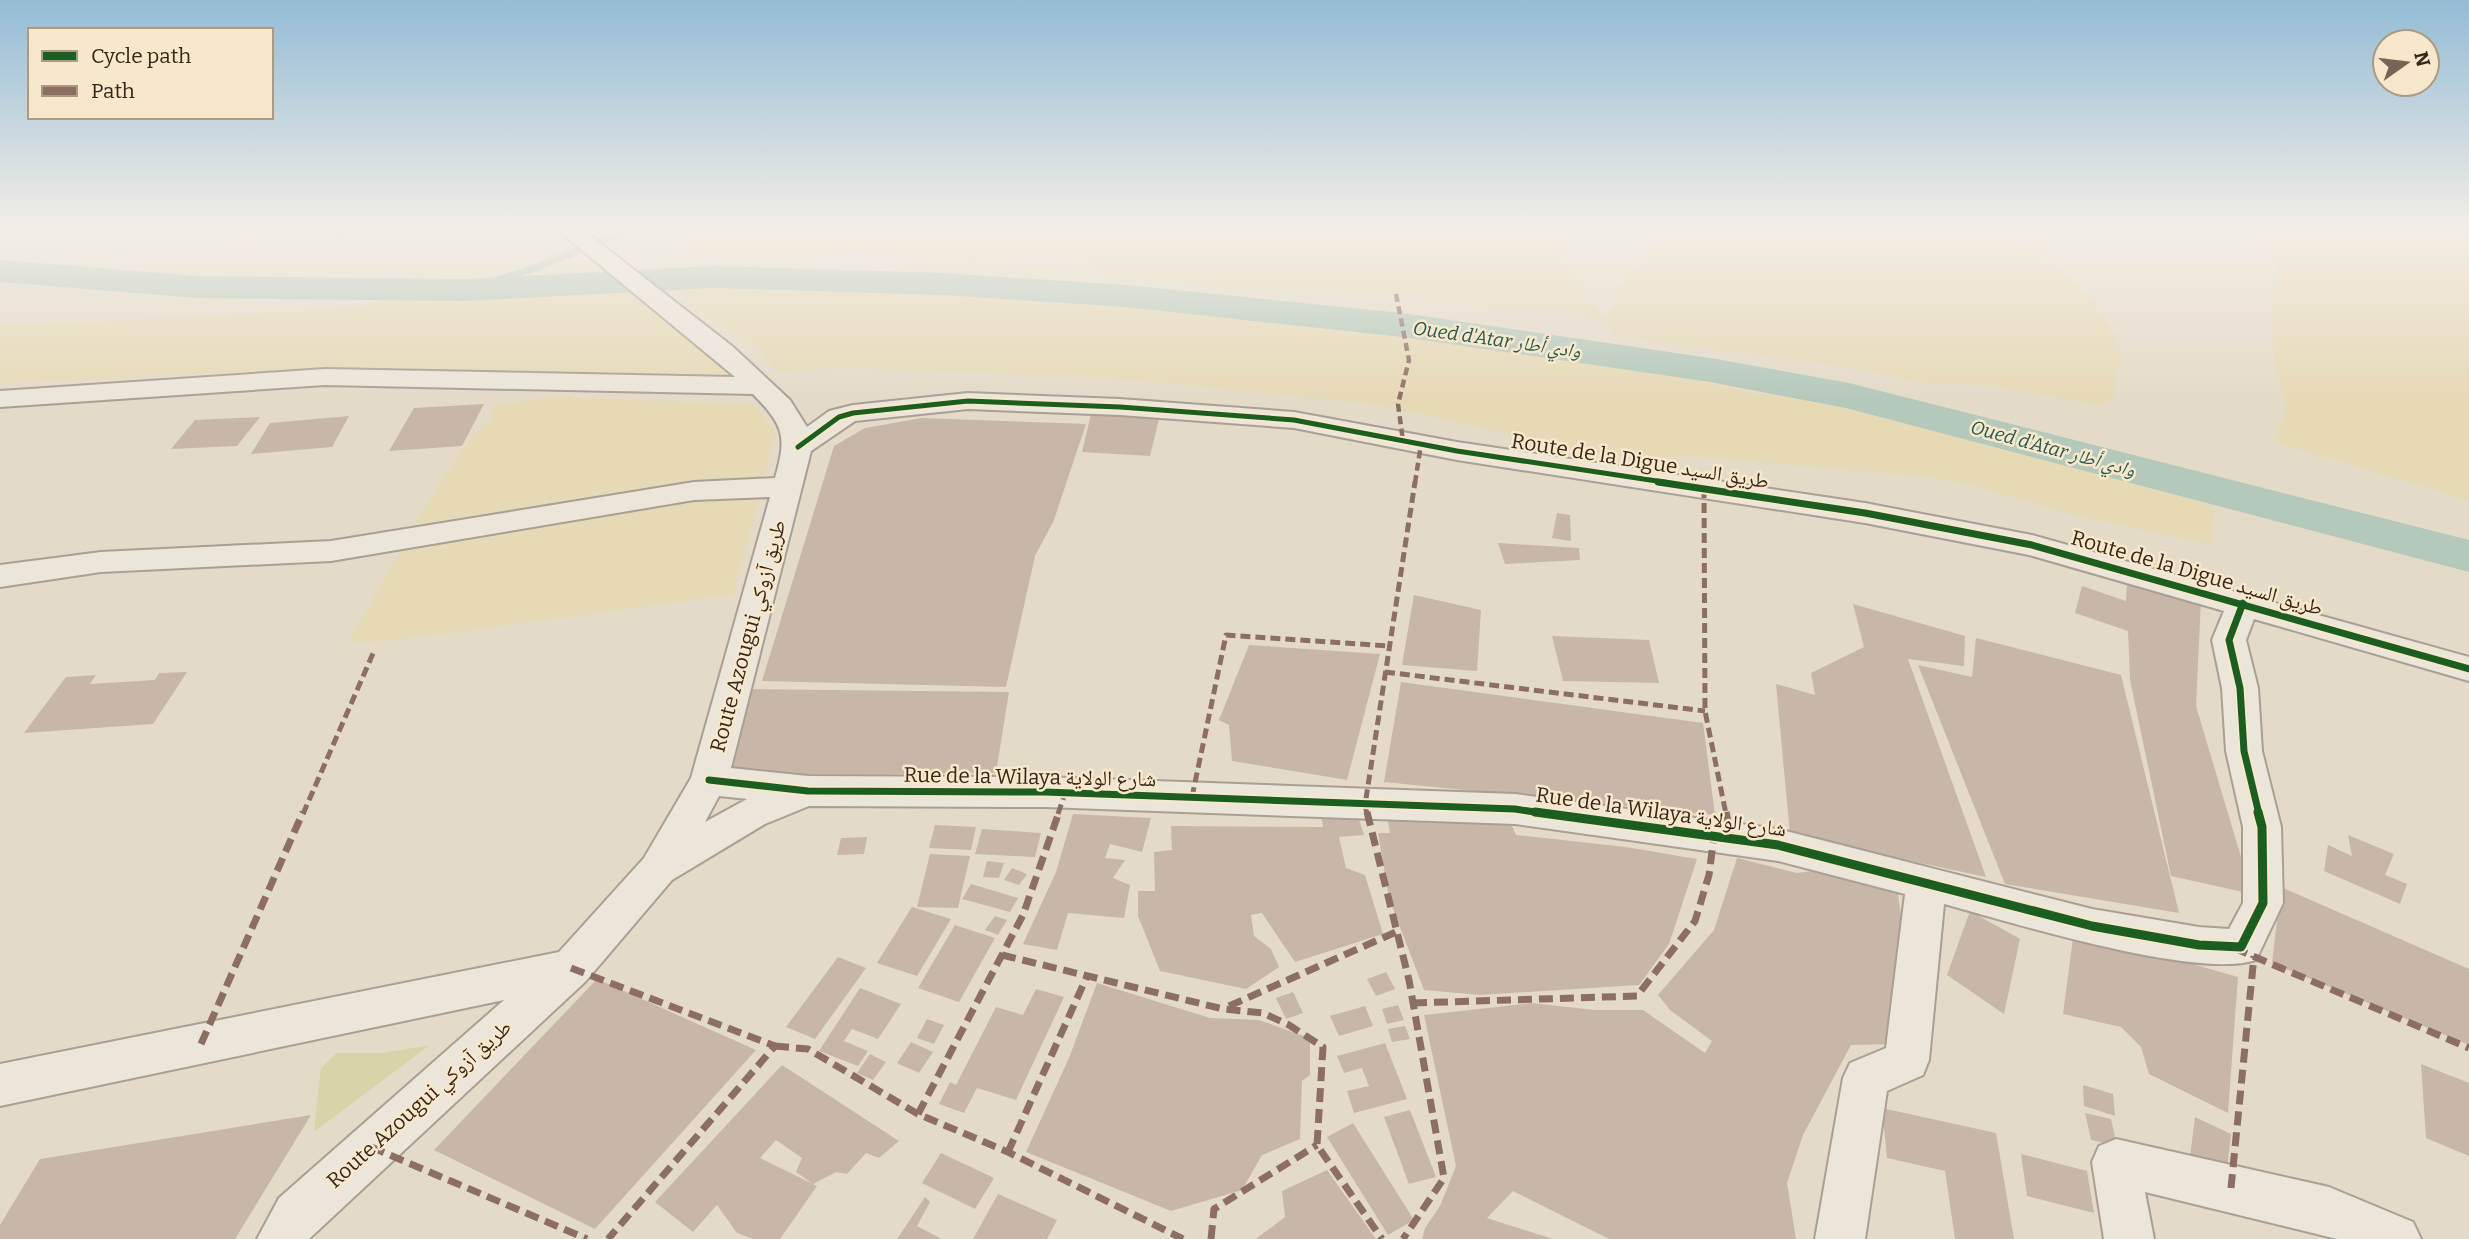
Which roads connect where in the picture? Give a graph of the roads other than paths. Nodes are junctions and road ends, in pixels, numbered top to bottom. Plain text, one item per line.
1 (638, 285) edge
2 (760, 386) junction
3 (0, 400) edge
4 (799, 447) junction
5 (788, 487) junction
6 (0, 576) edge
7 (2244, 603) junction
8 (2469, 669) edge
9 (709, 780) junction
10 (808, 791) junction
11 (658, 869) junction
12 (1926, 883) junction
13 (570, 968) junction
14 (0, 1085) edge
15 (1843, 1236) edge
16 (282, 1239) edge
17 (2129, 1239) edge
18 (2396, 1239) edge

1 - 2 street
2 - 3 street
2 - 4 street
4 - 5 street, Route Azougui طريق آزوكي
4 - 7 street, Route de la Digue طريق السيد
5 - 6 street
5 - 9 street, Route Azougui طريق آزوكي
7 - 8 street, Route de la Digue طريق السيد
7 - 12 street, Rue de la Wilaya شارع الولاية
9 - 10 street, Rue de la Wilaya شارع الولاية
9 - 11 street, Route Azougui طريق آزوكي
10 - 11 street
10 - 12 street, Rue de la Wilaya شارع الولاية
11 - 13 street, Route Azougui طريق آزوكي
12 - 15 street
13 - 14 street
13 - 16 street, Route Azougui طريق آزوكي
17 - 18 street

